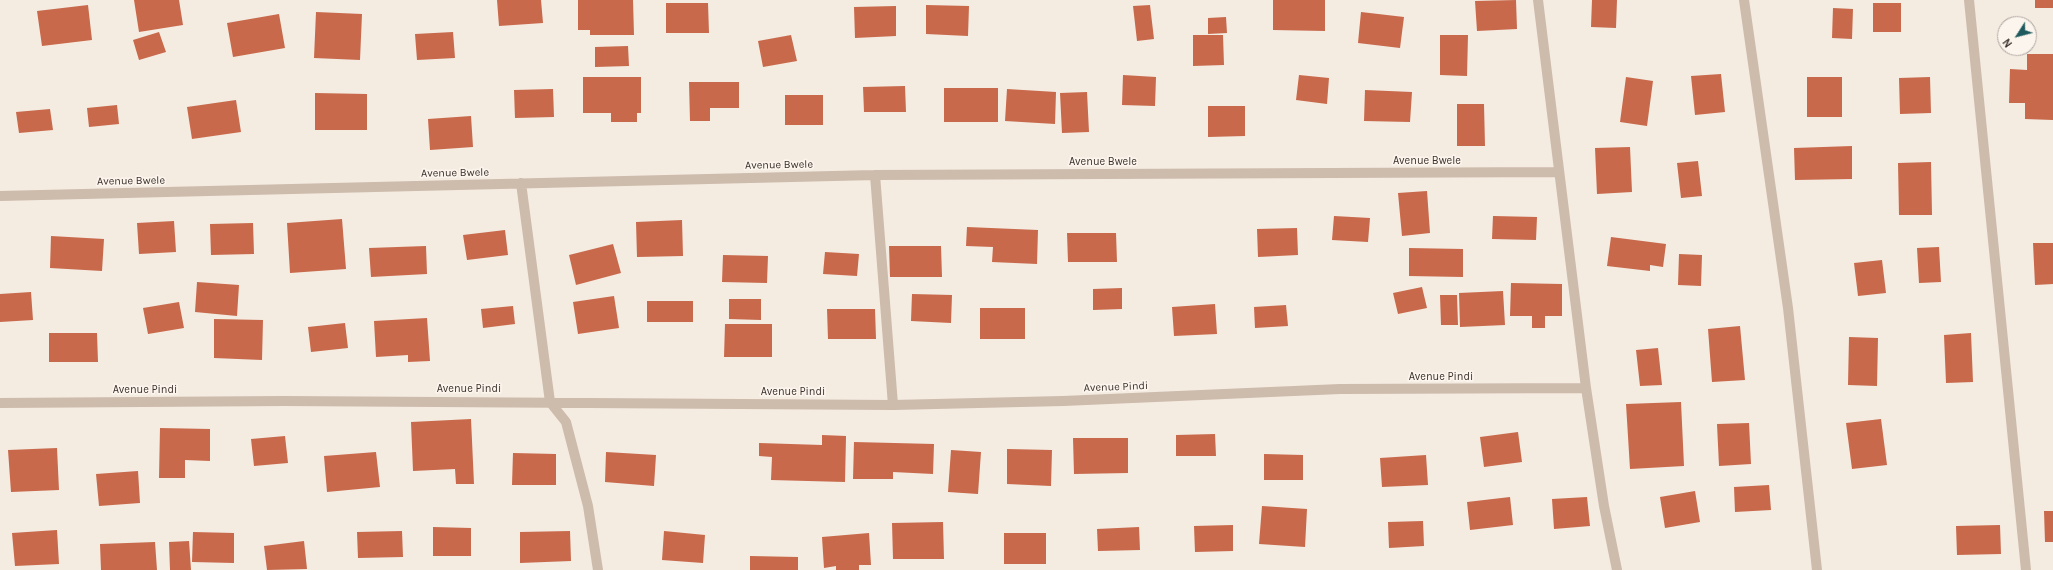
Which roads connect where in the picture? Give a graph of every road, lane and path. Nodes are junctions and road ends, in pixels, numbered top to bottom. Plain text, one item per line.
1 (1538, 0) edge
2 (1744, 0) edge
3 (1969, 0) edge
4 (1559, 172) junction
5 (875, 175) junction
6 (521, 183) junction
7 (0, 196) edge
8 (1586, 388) junction
9 (550, 402) junction
10 (0, 403) edge
11 (893, 405) junction
12 (598, 570) edge
13 (1617, 570) edge
14 (1817, 570) edge
15 (2026, 570) edge

1 - 4 street
2 - 14 street
3 - 15 street
4 - 5 street, Avenue Bwele
4 - 8 street
5 - 6 street, Avenue Bwele
5 - 11 street
6 - 7 street, Avenue Bwele
6 - 9 street
8 - 11 street, Avenue Pindi
8 - 13 street
9 - 10 street, Avenue Pindi
9 - 11 street, Avenue Pindi
9 - 12 street

